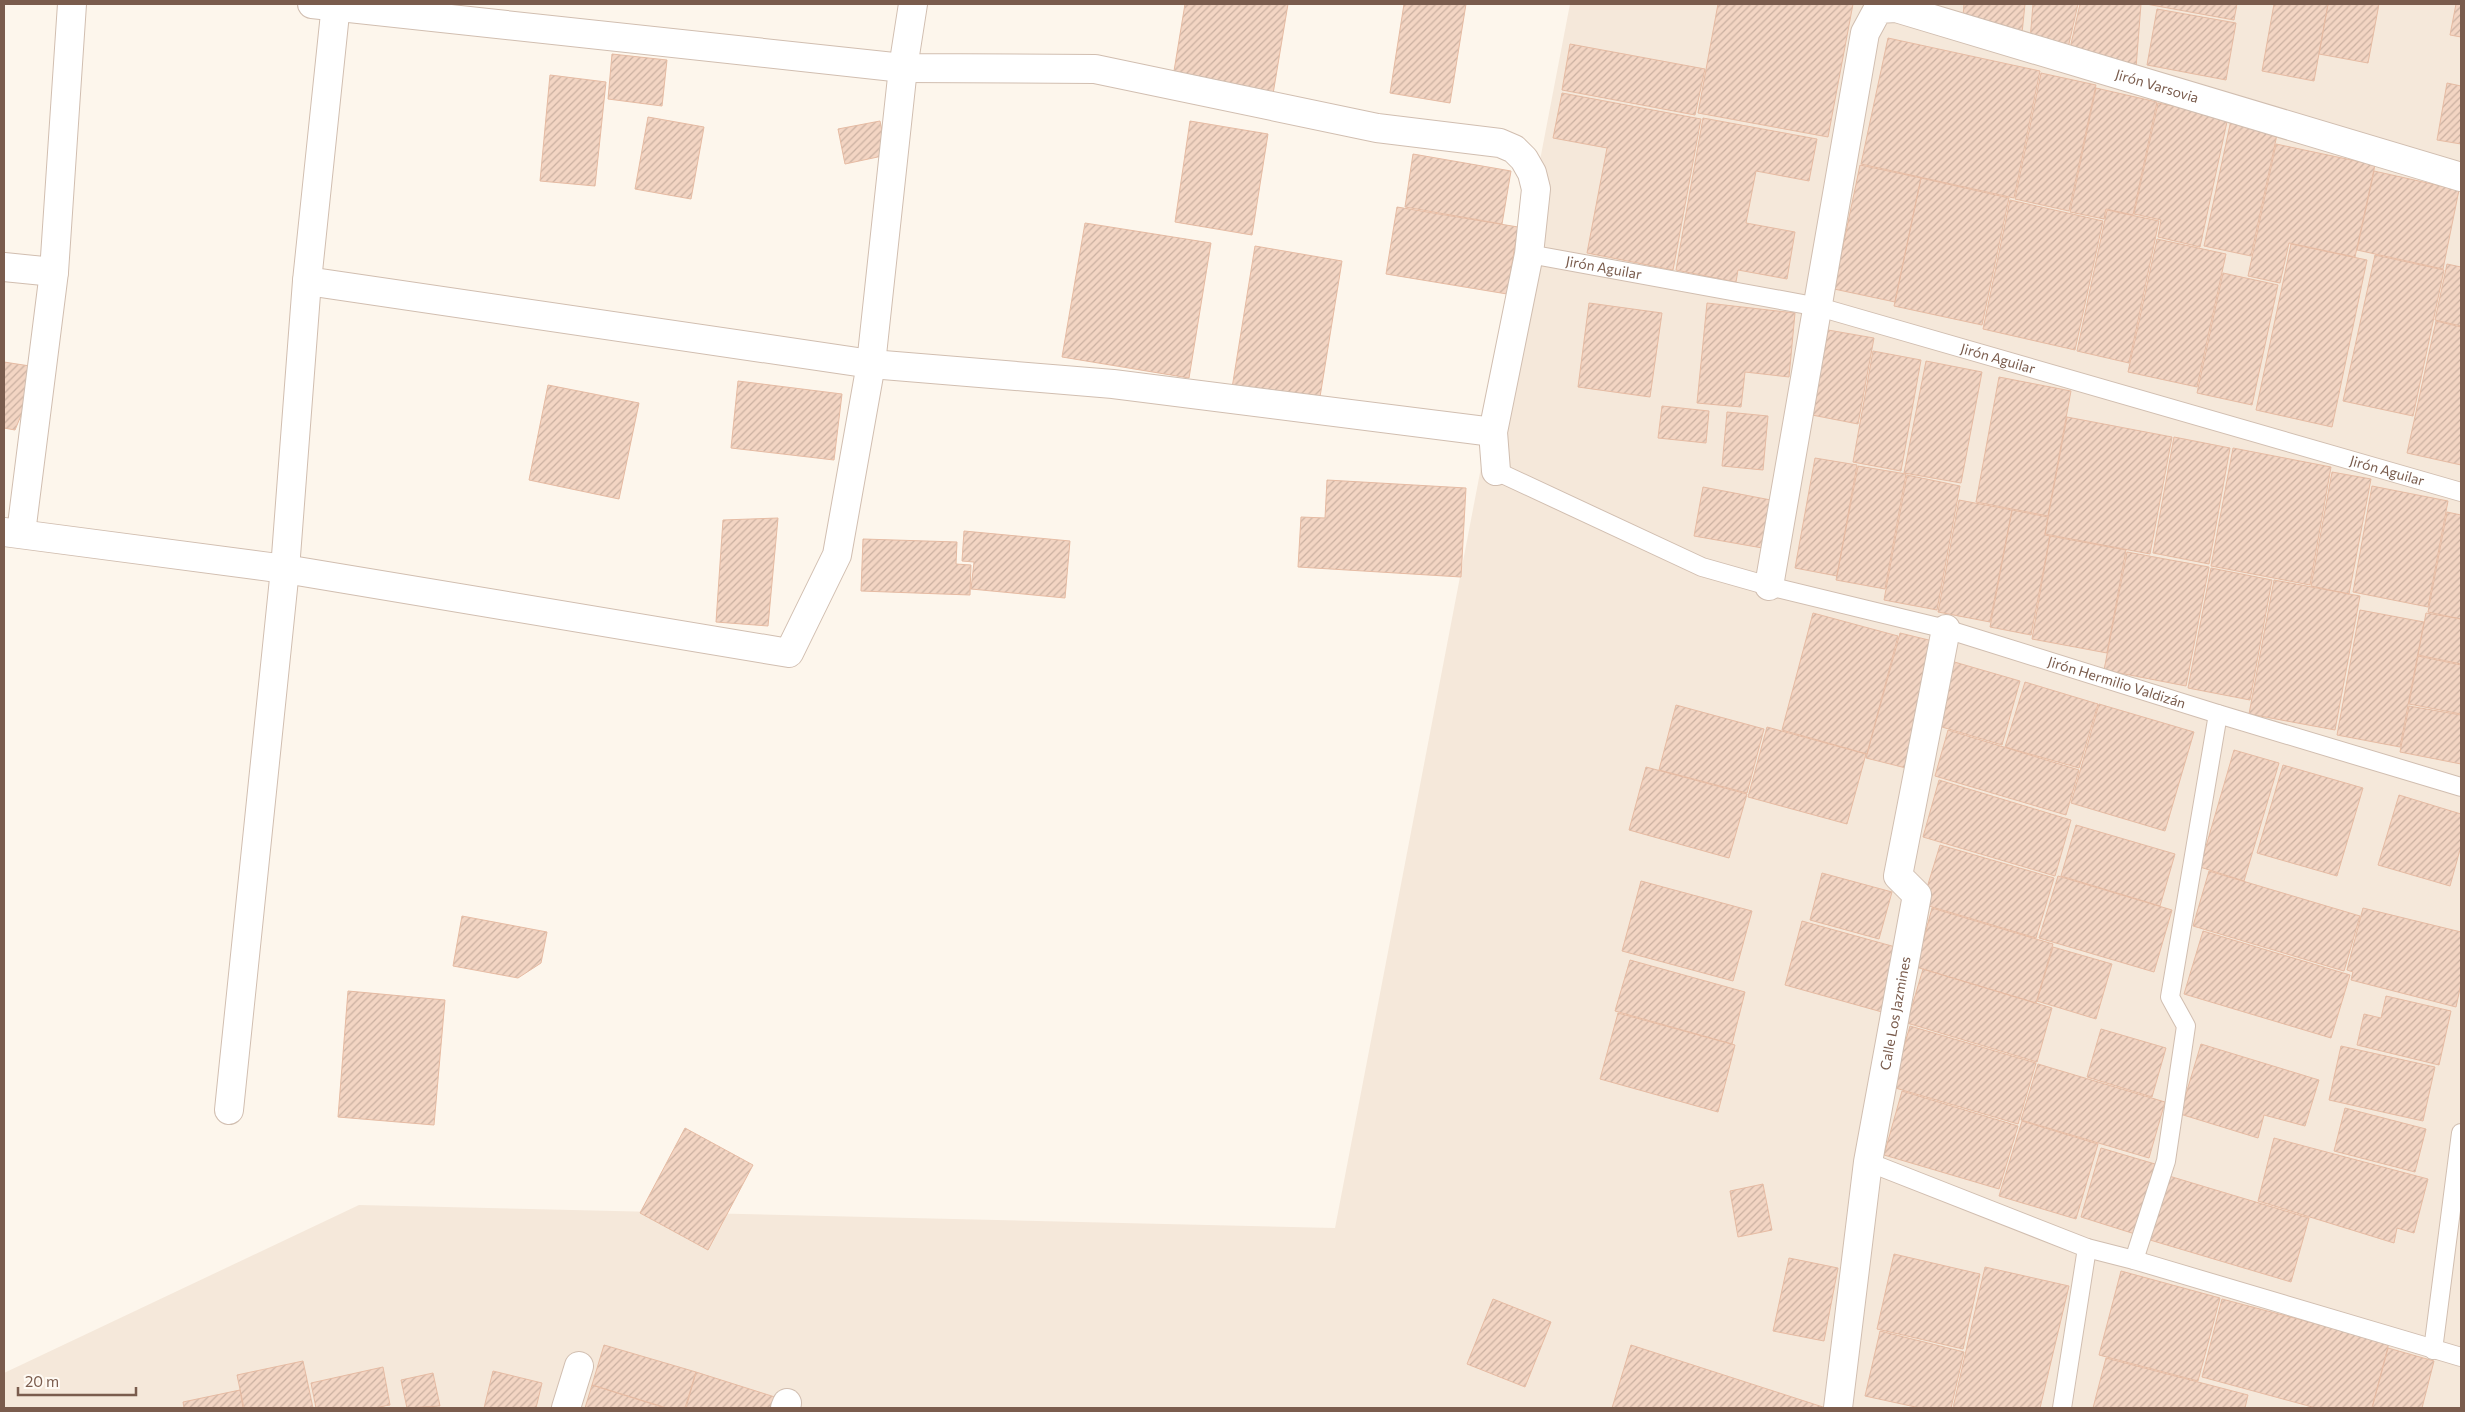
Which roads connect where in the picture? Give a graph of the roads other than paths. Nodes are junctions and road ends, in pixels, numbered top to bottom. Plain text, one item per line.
1 (72, 4) edge
2 (328, 4) edge
3 (913, 4) edge
4 (903, 68) junction
5 (2461, 177) edge
6 (1529, 254) junction
7 (4, 268) edge
8 (54, 272) junction
9 (307, 281) junction
10 (1819, 307) junction
11 (871, 364) junction
12 (1493, 432) junction
13 (1496, 471) joint
14 (2461, 492) edge
15 (12, 533) edge
16 (285, 569) junction
17 (1769, 586) junction
18 (1946, 628) junction
19 (2218, 714) junction
20 (2461, 787) edge
21 (229, 1110) dead end
22 (2461, 1133) edge
23 (1868, 1162) junction
24 (2087, 1248) junction
25 (2134, 1260) junction
26 (2433, 1350) junction
27 (2461, 1357) edge
28 (579, 1366) dead end
29 (566, 1408) edge
30 (1838, 1408) edge
31 (2062, 1408) edge

1 - 8 street
2 - 4 street
2 - 9 street
3 - 4 street
4 - 6 street
4 - 11 street
5 - 10 street, Jirón Varsovia
6 - 10 lane, Jirón Aguilar
6 - 12 street
7 - 8 street
8 - 15 street
9 - 11 street
9 - 16 street
10 - 14 lane, Jirón Aguilar
10 - 17 street
11 - 12 street
11 - 16 street
12 - 13 street
13 - 17 lane, Jirón Hermilio Valdizán
15 - 16 street
16 - 21 street
17 - 18 lane, Jirón Hermilio Valdizán
18 - 19 lane, Jirón Hermilio Valdizán
18 - 23 street, Calle Los Jazmines
19 - 20 lane, Jirón Hermilio Valdizán
19 - 25 lane
22 - 26 lane
23 - 24 lane
23 - 30 street, Calle Los Jazmines
24 - 25 lane
24 - 31 lane
25 - 26 lane
26 - 27 lane
28 - 29 street

